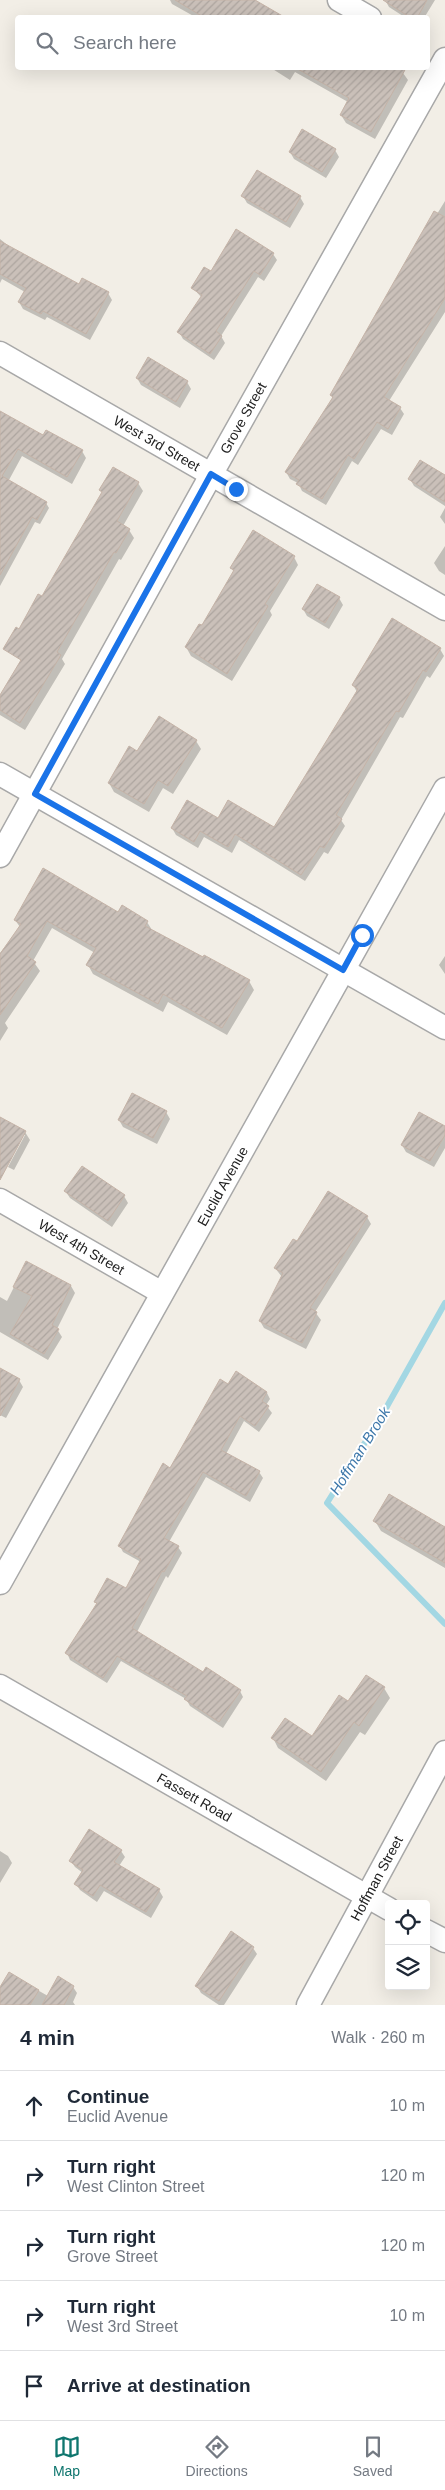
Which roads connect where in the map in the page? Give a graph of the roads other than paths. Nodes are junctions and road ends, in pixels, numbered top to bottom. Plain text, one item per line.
1 (339, 0) edge
2 (365, 15) edge
3 (430, 51) edge
4 (445, 60) edge
5 (0, 353) edge
6 (211, 474) junction
7 (445, 609) edge
8 (0, 774) edge
9 (445, 789) edge
10 (35, 794) junction
11 (0, 856) edge
12 (343, 970) junction
13 (445, 1028) edge
14 (0, 1200) edge
15 (162, 1293) junction
16 (0, 1582) edge
17 (0, 1686) edge
18 (445, 1752) edge
19 (368, 1898) junction
20 (385, 1907) edge
21 (430, 1933) edge
22 (445, 1941) edge
23 (308, 2005) edge

1 - 2 street
3 - 4 street
4 - 6 street, Grove Street
5 - 6 street, West 3rd Street
6 - 7 street, West 3rd Street
6 - 10 street, Grove Street
8 - 10 street
9 - 12 street, Euclid Avenue
10 - 11 street, Grove Street
10 - 12 street
12 - 13 street
12 - 15 street, Euclid Avenue
14 - 15 street, West 4th Street
15 - 16 street, Euclid Avenue
17 - 19 street, Fassett Road
18 - 19 street, Hoffman Street
19 - 20 street, Fassett Road
19 - 23 street, Hoffman Street
21 - 22 street

